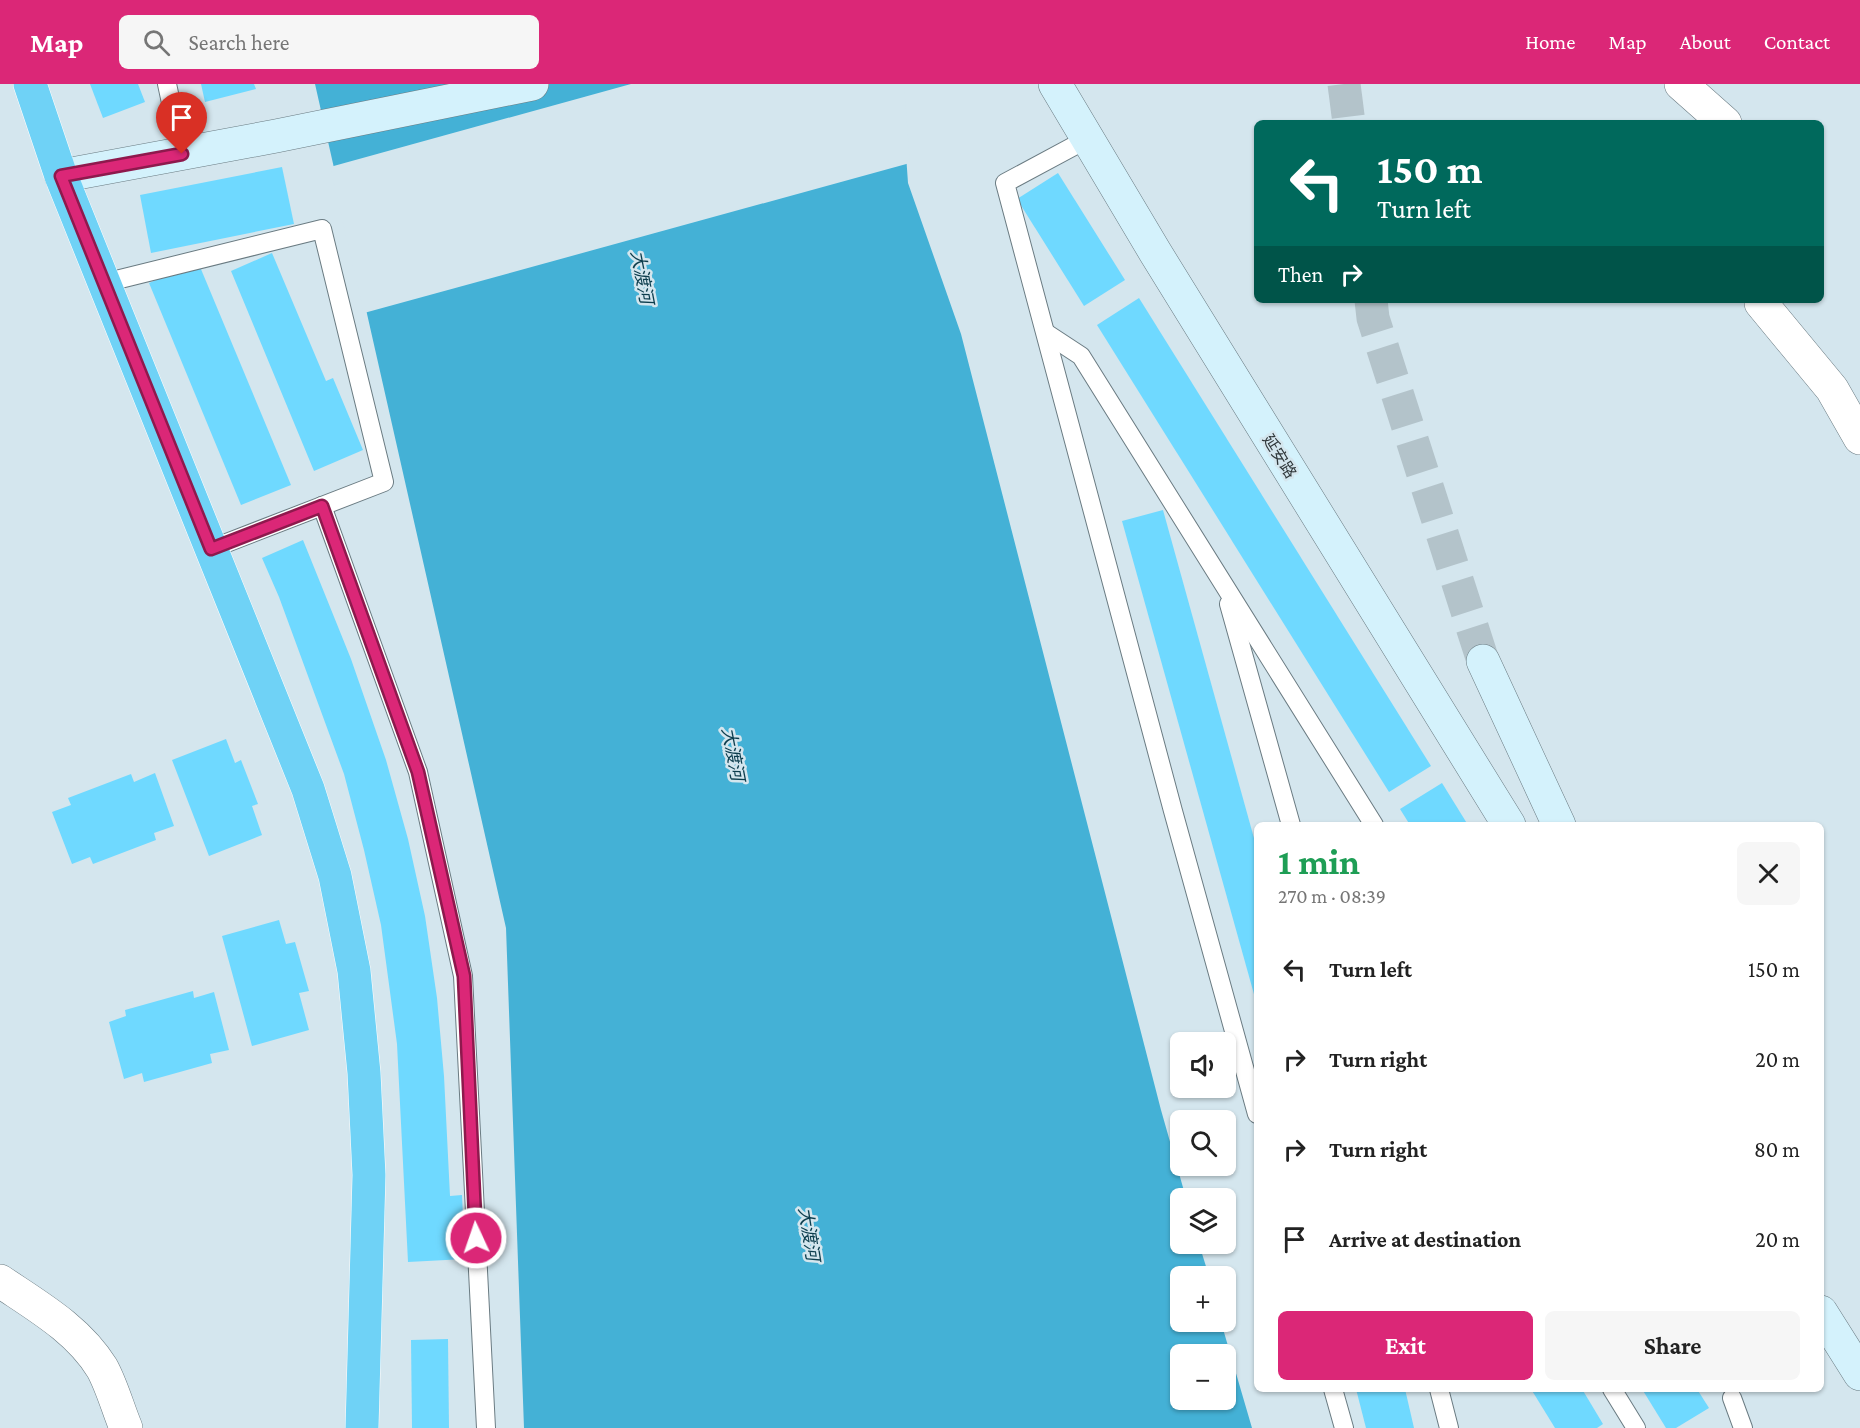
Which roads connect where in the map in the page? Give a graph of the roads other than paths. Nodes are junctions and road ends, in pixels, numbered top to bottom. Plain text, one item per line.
1 (30, 84) edge
2 (167, 84) edge
3 (532, 84) edge
4 (1055, 84) edge
5 (1681, 84) edge
6 (1722, 120) edge
7 (1088, 139) junction
8 (182, 154) junction
9 (61, 176) junction
10 (104, 283) junction
11 (1761, 303) edge
12 (1046, 333) junction
13 (1860, 438) edge
14 (322, 506) junction
15 (211, 549) junction
16 (1224, 585) junction
17 (1483, 662) tunnel mouth
18 (1290, 822) edge
19 (1372, 822) edge
20 (1507, 822) edge
21 (1558, 822) edge
22 (1254, 1103) edge
23 (0, 1281) edge
24 (1826, 1329) edge
25 (1860, 1374) edge
26 (1334, 1392) edge
27 (1440, 1392) edge
28 (1614, 1392) edge
29 (1735, 1392) edge
30 (126, 1428) edge
31 (362, 1428) edge
32 (486, 1428) edge
33 (1344, 1428) edge
34 (1449, 1428) edge
35 (1636, 1428) edge
36 (1743, 1428) edge

1 - 9 highway
2 - 8 lane
3 - 8 main road
4 - 7 main road, 延安路
5 - 6 street
7 - 12 lane
7 - 20 main road, 延安路
8 - 9 main road
9 - 10 highway
10 - 14 lane
10 - 15 highway
11 - 13 street
12 - 16 lane
12 - 22 lane
14 - 15 lane
14 - 32 lane
15 - 31 highway
16 - 18 lane
16 - 19 lane
17 - 21 main road
23 - 30 street
24 - 25 main road
26 - 33 lane
27 - 34 lane
28 - 35 lane
29 - 36 lane

